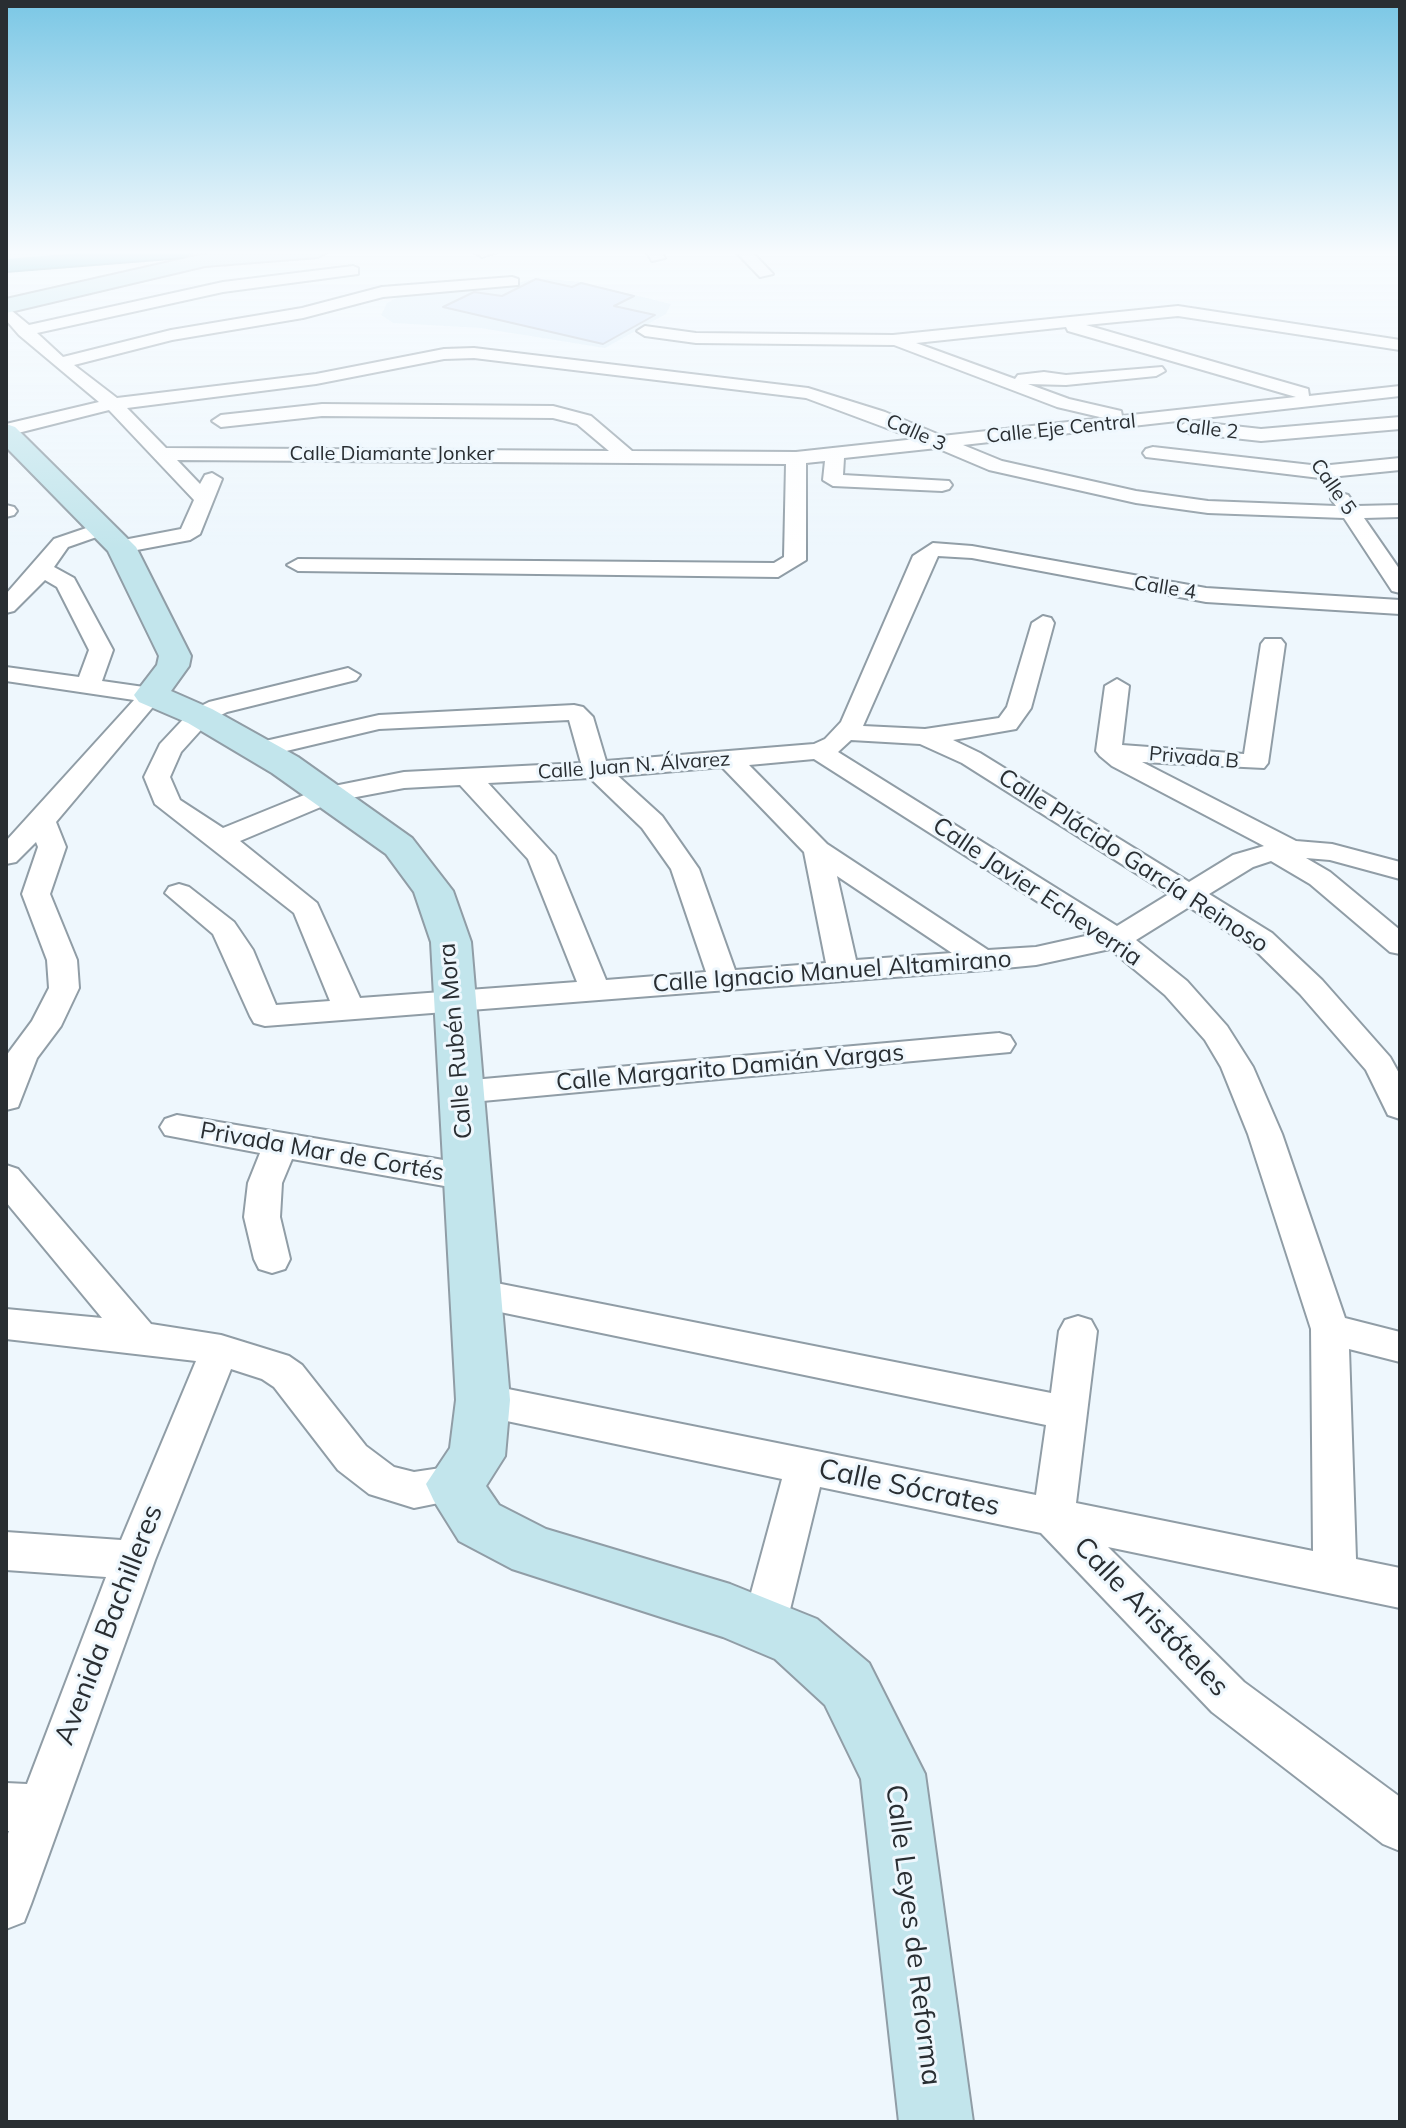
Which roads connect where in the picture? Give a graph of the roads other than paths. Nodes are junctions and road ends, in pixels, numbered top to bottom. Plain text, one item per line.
1 (47, 350) edge
2 (111, 350) edge
3 (915, 350) edge
4 (1142, 350) edge
5 (61, 363) junction
6 (1156, 371) dead end
7 (1009, 382) junction
8 (1400, 391) edge
9 (1275, 395) junction
10 (113, 404) junction
11 (1138, 420) junction
12 (221, 421) dead end
13 (1400, 423) edge
14 (1296, 434) junction
15 (8, 437) edge
16 (935, 443) junction
17 (1153, 453) dead end
18 (159, 454) junction
19 (223, 454) junction
20 (835, 454) junction
21 (625, 455) junction
22 (796, 458) junction
23 (1400, 464) edge
24 (1320, 472) junction
25 (942, 485) dead end
26 (203, 498) junction
27 (1400, 511) edge
28 (1351, 513) junction
29 (111, 538) junction
30 (298, 565) dead end
31 (42, 569) junction
32 (1400, 586) edge
33 (6, 606) edge
34 (1400, 607) edge
35 (1043, 623) dead end
36 (1273, 644) dead end
37 (6, 674) edge
38 (348, 675) dead end
39 (88, 686) junction
40 (1117, 686) dead end
41 (151, 695) junction
42 (200, 716) junction
43 (846, 732) junction
44 (925, 737) junction
45 (261, 749) junction
46 (819, 751) junction
47 (1109, 751) junction
48 (730, 760) junction
49 (596, 770) junction
50 (467, 777) junction
51 (328, 795) junction
52 (42, 821) junction
53 (221, 839) junction
54 (817, 850) junction
55 (1282, 851) junction
56 (6, 856) edge
57 (1400, 871) edge
58 (179, 893) dead end
59 (1192, 894) junction
60 (1114, 937) junction
61 (1400, 945) edge
62 (984, 961) junction
63 (843, 971) junction
64 (724, 980) junction
65 (595, 990) junction
66 (455, 1001) junction
67 (349, 1009) junction
68 (999, 1044) dead end
69 (461, 1092) junction
70 (6, 1099) edge
71 (1400, 1107) edge
72 (177, 1127) dead end
73 (280, 1145) junction
74 (467, 1177) junction
75 (6, 1178) edge
76 (272, 1259) dead end
77 (476, 1293) junction
78 (6, 1324) edge
79 (1330, 1329) junction
80 (1078, 1331) dead end
81 (140, 1337) junction
82 (1400, 1347) edge
83 (221, 1350) junction
84 (483, 1400) junction
85 (1067, 1413) junction
86 (805, 1467) junction
87 (454, 1484) junction
88 (1054, 1518) junction
89 (6, 1551) edge
90 (134, 1560) junction
91 (1335, 1576) junction
92 (1400, 1588) edge
93 (764, 1626) junction
94 (23, 1808) edge
95 (1400, 1827) edge
96 (6, 1904) edge
97 (936, 2122) edge

1 - 5 street
2 - 5 street
3 - 7 street, Calle 2
4 - 9 street
5 - 10 street
6 - 7 street
7 - 11 street, Calle 2
8 - 9 street, Calle Eje Central
9 - 11 street, Calle Eje Central
9 - 14 street, Calle 5
10 - 15 street, Calle 3
10 - 16 street, Calle 3
10 - 18 street
11 - 14 street, Calle 2
11 - 16 street, Calle Eje Central
12 - 21 street
13 - 14 street, Calle 2
14 - 24 street, Calle 5
15 - 29 street
16 - 20 street, Calle Eje Central
16 - 28 street, Calle 3
17 - 24 street
18 - 19 street, Calle Diamante Jonker
18 - 26 street
19 - 21 street, Calle Diamante Jonker
19 - 26 street
20 - 22 street, Calle Eje Central
20 - 25 street
21 - 22 street, Calle Eje Central
22 - 30 street
23 - 24 street
24 - 28 street, Calle 5
26 - 29 street
27 - 28 street, Calle 3
28 - 32 street, Calle 5
29 - 31 street
29 - 41 street
31 - 33 street
31 - 39 street
34 - 43 street, Calle 4
35 - 44 street
36 - 47 street, Privada B
37 - 39 street
38 - 42 street
39 - 41 street
40 - 47 street
41 - 42 street, Calle Rubén Mora
41 - 52 street
42 - 45 street, Calle Rubén Mora
42 - 53 street
43 - 44 street, Calle Plácido García Reinoso
43 - 46 street, Calle Juan N. Álvarez
44 - 59 street, Calle Plácido García Reinoso
45 - 49 street
45 - 51 street, Calle Rubén Mora
46 - 48 street, Calle Juan N. Álvarez
46 - 60 street, Calle Javier Echeverria
47 - 55 street, Privada B
48 - 49 street, Calle Juan N. Álvarez
48 - 54 street
49 - 50 street, Calle Juan N. Álvarez
49 - 64 street
50 - 51 street, Calle Juan N. Álvarez
50 - 65 street
51 - 53 street, Calle Juan N. Álvarez
51 - 66 street, Calle Rubén Mora
52 - 56 street
52 - 70 street
53 - 67 street
54 - 62 street
54 - 63 street
55 - 57 street
55 - 59 street, Calle Ignacio Manuel Altamirano
55 - 61 street, Privada B
58 - 67 street, Calle Ignacio Manuel Altamirano
59 - 60 street, Calle Ignacio Manuel Altamirano
59 - 71 street, Calle Plácido García Reinoso
60 - 62 street, Calle Ignacio Manuel Altamirano
60 - 79 street, Calle Javier Echeverria
62 - 63 street, Calle Ignacio Manuel Altamirano
63 - 64 street, Calle Ignacio Manuel Altamirano
64 - 65 street, Calle Ignacio Manuel Altamirano
65 - 66 street, Calle Ignacio Manuel Altamirano
66 - 67 street, Calle Ignacio Manuel Altamirano
66 - 69 street, Calle Rubén Mora
68 - 69 street, Calle Margarito Damián Vargas
69 - 74 street, Calle Rubén Mora
72 - 73 street, Privada Mar de Cortés
73 - 74 street, Privada Mar de Cortés
73 - 76 street
74 - 77 street, Calle Rubén Mora
75 - 81 street
77 - 84 street, Calle Rubén Mora
77 - 85 street
78 - 81 street
79 - 82 street
79 - 91 street
80 - 85 street, Calle Aristóteles
81 - 83 street
83 - 87 street
83 - 90 street, Avenida Bachilleres
84 - 86 street, Calle Sócrates
84 - 87 street, Calle Rubén Mora
85 - 88 street, Calle Aristóteles
86 - 88 street, Calle Sócrates
86 - 93 street
87 - 93 street, Calle Leyes de Reforma
88 - 91 street, Calle Sócrates
88 - 95 street, Calle Aristóteles
89 - 90 street
90 - 94 street, Avenida Bachilleres
91 - 92 street, Calle Sócrates
93 - 97 street, Calle Leyes de Reforma
94 - 96 street, Avenida Bachilleres

